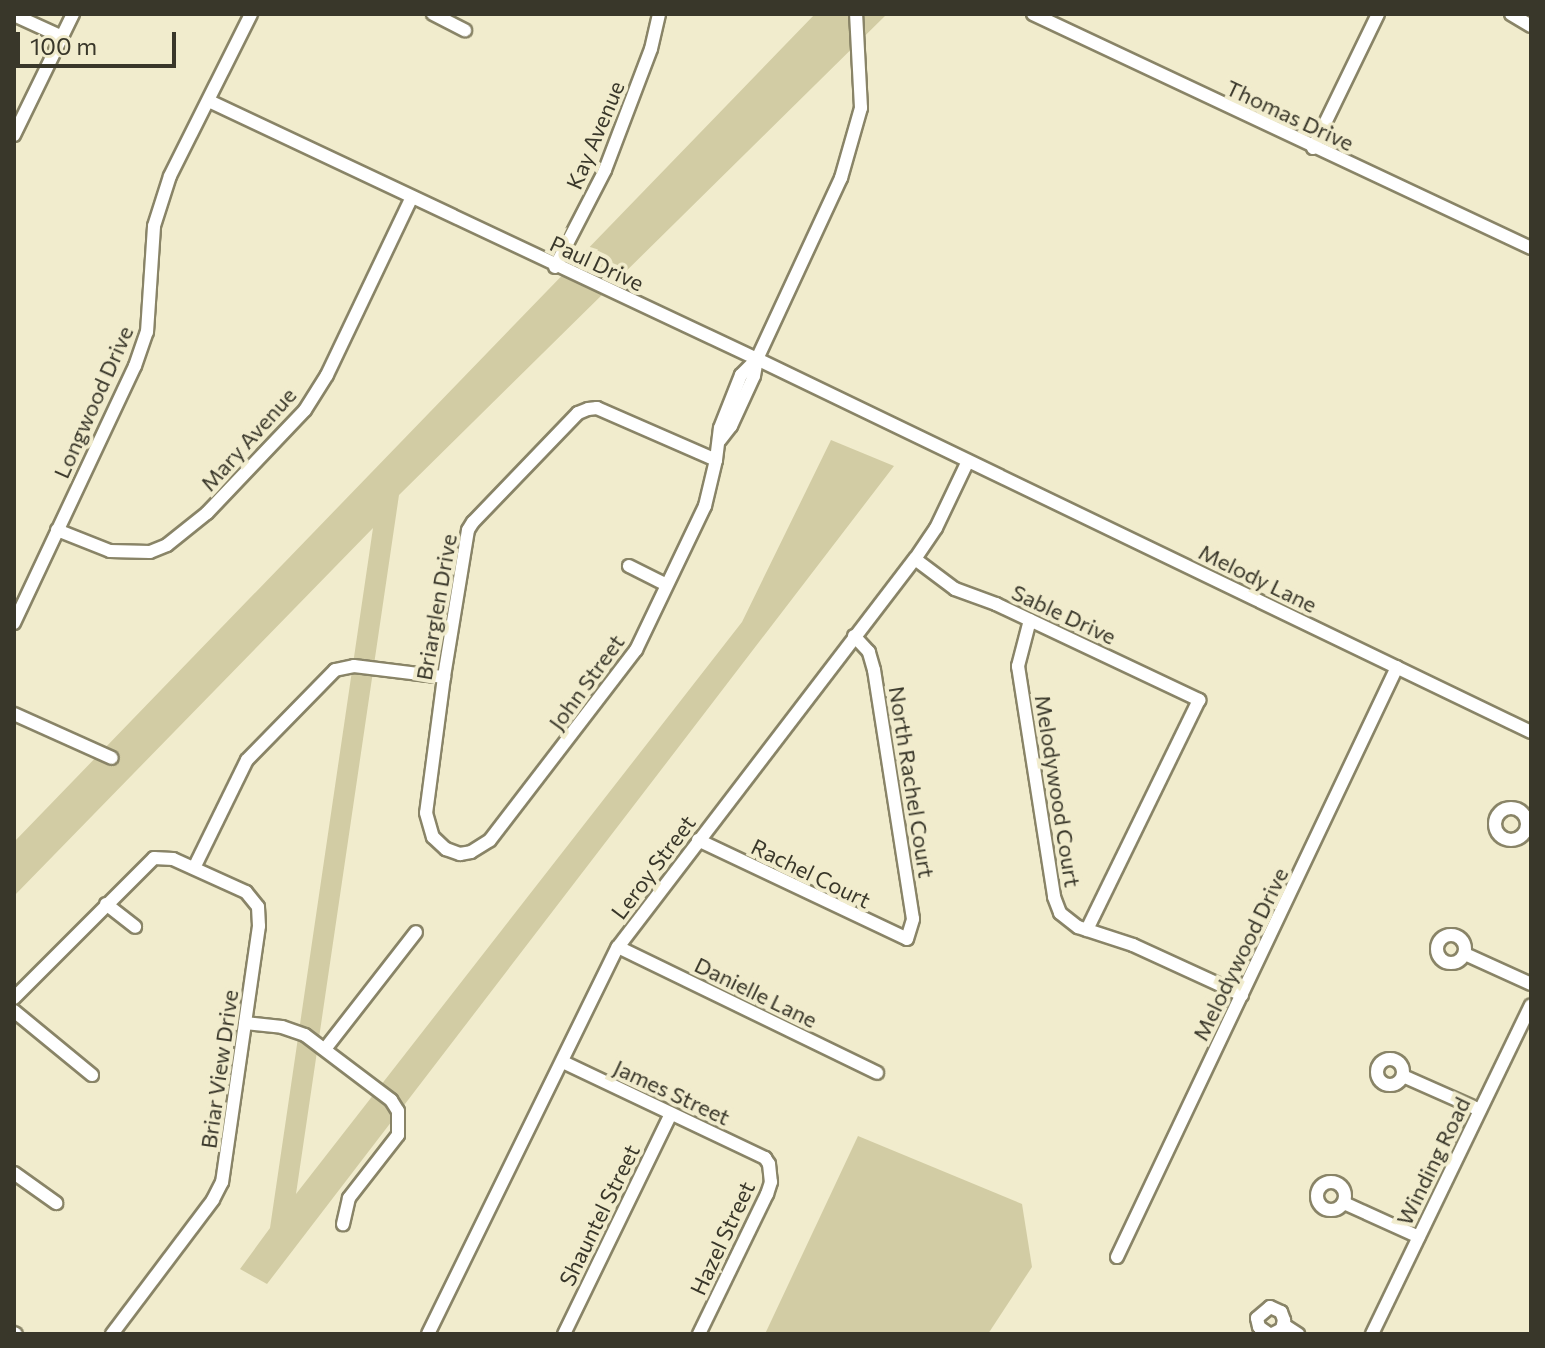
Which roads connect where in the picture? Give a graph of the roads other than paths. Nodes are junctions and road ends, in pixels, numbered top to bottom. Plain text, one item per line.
1 (73, 14) edge
2 (251, 14) edge
3 (433, 14) edge
4 (659, 14) edge
5 (856, 14) edge
6 (1033, 14) edge
7 (1378, 14) edge
8 (1511, 14) edge
9 (14, 15) edge
10 (1531, 26) edge
11 (465, 30) dead end
12 (62, 37) junction
13 (209, 101) junction
14 (14, 135) edge
15 (1313, 148) junction
16 (412, 197) junction
17 (1531, 248) edge
18 (555, 267) junction
19 (757, 359) junction
20 (716, 460) junction
21 (968, 461) junction
22 (57, 530) junction
23 (915, 559) junction
24 (629, 566) dead end
25 (667, 585) junction
26 (17, 607) edge
27 (1030, 620) junction
28 (14, 623) edge
29 (854, 636) junction
30 (1397, 667) junction
31 (444, 677) junction
32 (14, 714) edge
33 (1531, 732) edge
34 (112, 758) dead end
35 (698, 840) junction
36 (446, 849) joint
37 (194, 868) junction
38 (106, 904) junction
39 (135, 927) dead end
40 (1087, 930) junction
41 (416, 932) dead end
42 (907, 939) joint
43 (618, 947) junction
44 (1465, 954) dead end
45 (1531, 984) edge
46 (1242, 995) junction
47 (14, 998) edge
48 (1531, 1005) edge
49 (14, 1011) edge
50 (245, 1023) junction
51 (325, 1049) junction
52 (563, 1062) junction
53 (877, 1073) dead end
54 (92, 1075) dead end
55 (1403, 1076) dead end
56 (1480, 1110) junction
57 (671, 1114) junction
58 (765, 1158) joint
59 (14, 1173) edge
60 (56, 1203) dead end
61 (1344, 1203) dead end
62 (343, 1224) dead end
63 (1419, 1237) junction
64 (1117, 1257) dead end
65 (1284, 1325) junction
66 (112, 1334) edge
67 (428, 1334) edge
68 (564, 1334) edge
69 (699, 1334) edge
70 (1270, 1334) edge
71 (1298, 1334) edge
72 (1372, 1334) edge

1 - 12 street
2 - 13 street, Longwood Drive
3 - 11 street
4 - 18 street, Kay Avenue
5 - 19 street, John Street
6 - 15 street, Thomas Drive
7 - 15 street
8 - 10 street
9 - 12 street
12 - 14 street
13 - 16 street, Paul Drive
13 - 22 street, Longwood Drive
15 - 17 street, Thomas Drive
16 - 18 street, Paul Drive
16 - 22 street, Mary Avenue
18 - 19 street, Paul Drive
19 - 20 street, John Street
19 - 21 street, Paul Drive
20 - 25 street, John Street
20 - 31 street, Briarglen Drive
21 - 23 street, Leroy Street
21 - 30 street, Melody Lane
22 - 26 street, Longwood Drive
23 - 27 street, Sable Drive
23 - 29 street, Leroy Street
24 - 25 street
25 - 36 street, John Street
26 - 28 street, Longwood Drive
27 - 40 street, Melodywood Court
27 - 40 street, Sable Drive
29 - 35 street, Leroy Street
29 - 42 street, North Rachel Court
30 - 33 street, Melody Lane
30 - 46 street, Melodywood Drive
31 - 36 street, Briarglen Drive
31 - 37 street
32 - 34 street
35 - 42 street, Rachel Court
35 - 43 street, Leroy Street
37 - 38 street, Briar View Drive
37 - 50 street, Briar View Drive
38 - 39 street
38 - 47 street
40 - 46 street, Melodywood Court
41 - 51 street
43 - 52 street, Leroy Street
43 - 53 street, Danielle Lane
44 - 45 street
46 - 64 street, Melodywood Drive
48 - 56 street, Winding Road
49 - 54 street
50 - 51 street
50 - 66 street, Briar View Drive
51 - 62 street
52 - 57 street, James Street
52 - 67 street, Leroy Street
55 - 56 street
56 - 63 street, Winding Road
57 - 58 street, James Street
57 - 68 street, Shauntel Street
58 - 69 street, Hazel Street
59 - 60 street
61 - 63 street
63 - 72 street, Winding Road
65 - 70 street
65 - 70 street
65 - 71 street

